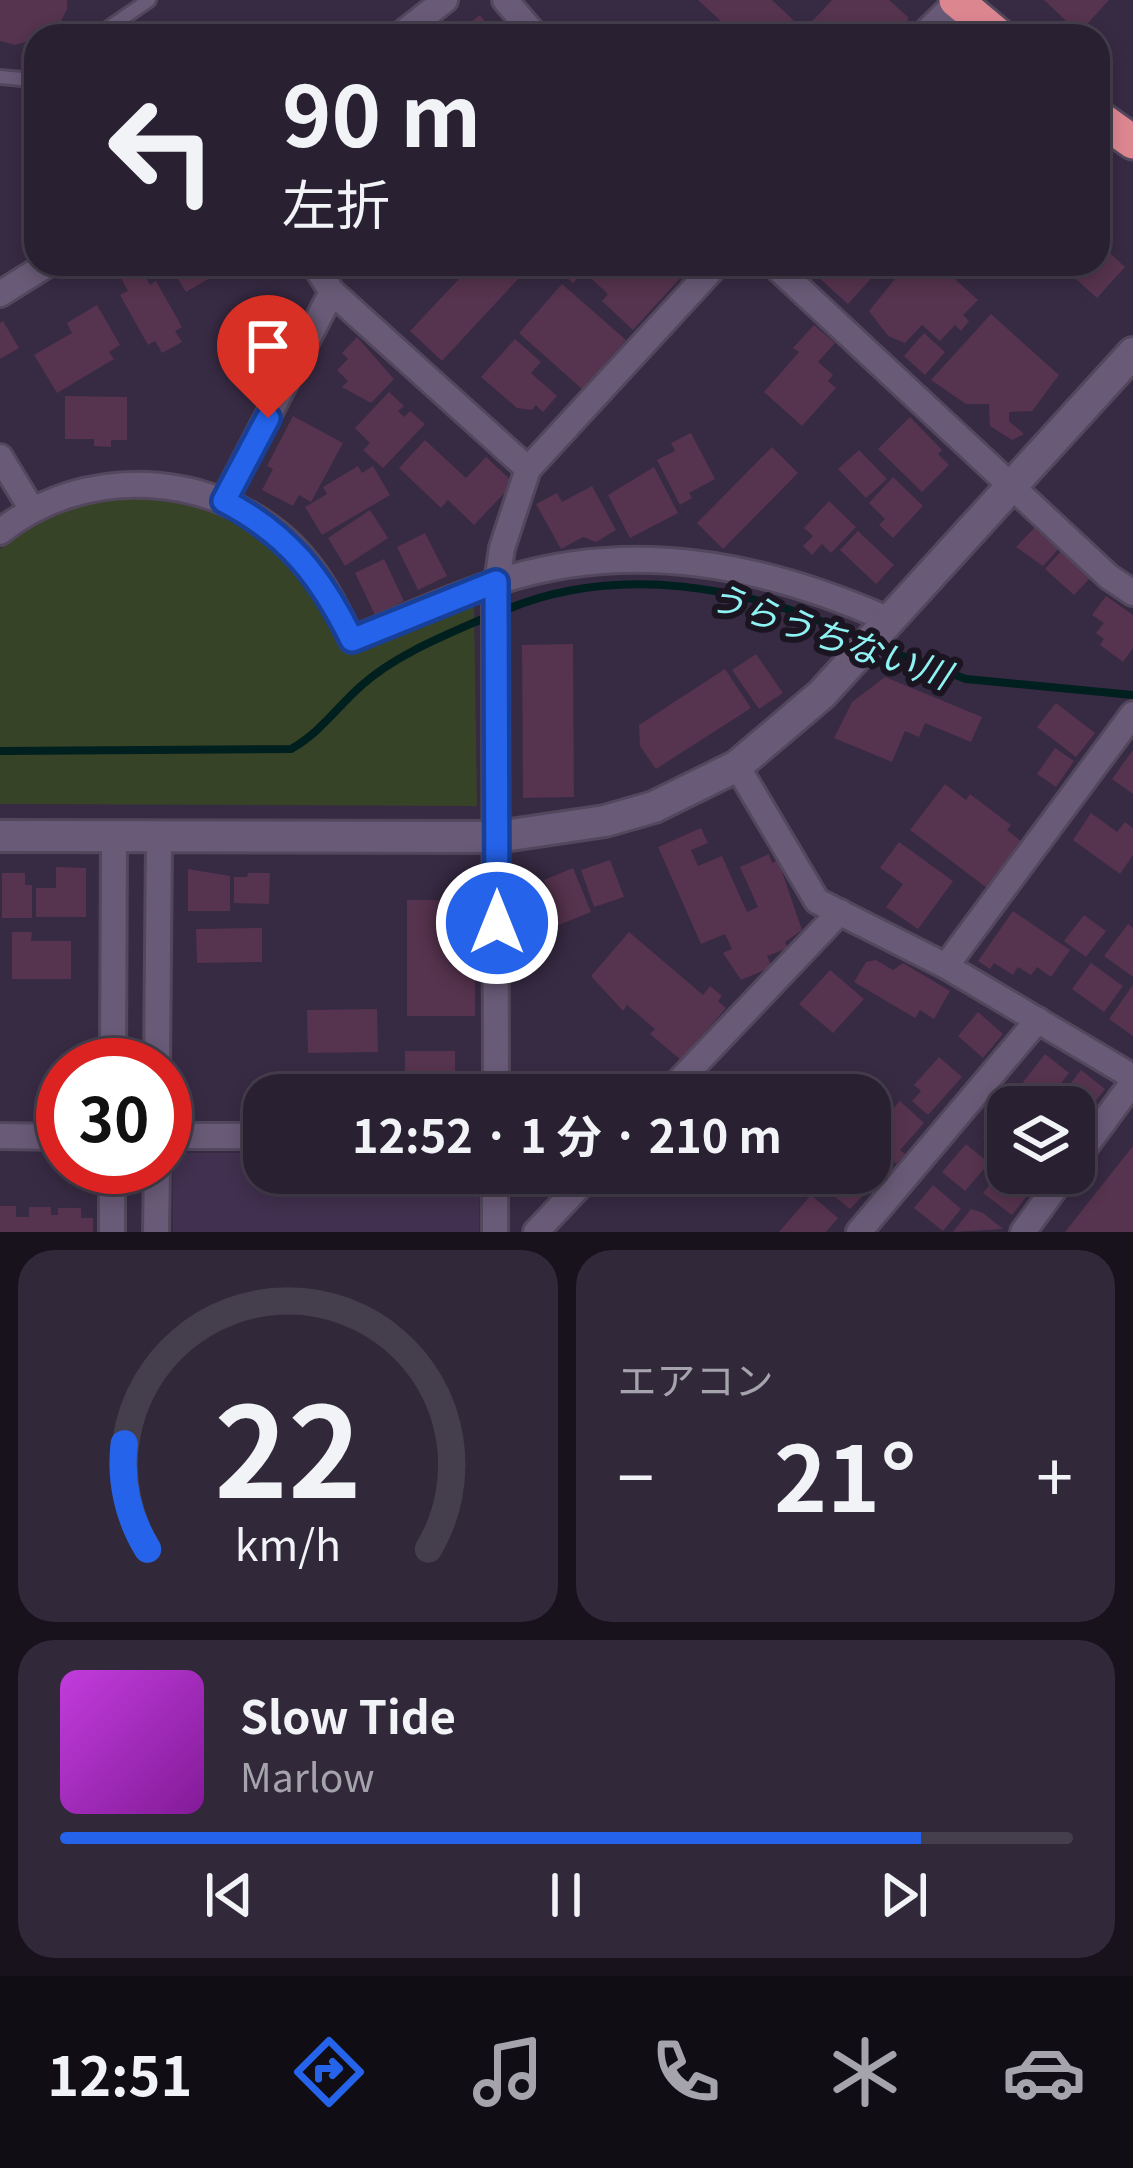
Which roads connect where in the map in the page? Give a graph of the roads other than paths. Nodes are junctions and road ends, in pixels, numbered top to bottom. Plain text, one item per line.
1 (149, 0) edge
2 (445, 0) edge
3 (505, 0) edge
4 (958, 0) edge
5 (114, 24) edge
6 (414, 24) edge
7 (526, 24) edge
8 (934, 24) edge
9 (986, 24) edge
10 (29, 276) edge
11 (322, 276) edge
12 (706, 276) edge
13 (786, 276) edge
14 (332, 292) junction
15 (0, 294) edge
16 (1133, 353) edge
17 (0, 458) edge
18 (528, 470) junction
19 (1012, 486) junction
20 (224, 501) junction
21 (31, 508) junction
22 (0, 532) edge
23 (495, 589) junction
24 (1133, 593) edge
25 (882, 626) junction
26 (1133, 715) edge
27 (737, 766) junction
28 (0, 836) edge
29 (497, 837) junction
30 (114, 838) junction
31 (159, 838) junction
32 (840, 913) junction
33 (946, 966) junction
34 (158, 1000) junction
35 (113, 1001) junction
36 (1038, 1020) junction
37 (113, 1038) edge
38 (158, 1038) edge
39 (496, 1074) edge
40 (686, 1074) edge
41 (1133, 1079) edge
42 (1095, 1132) edge
43 (0, 1136) edge
44 (192, 1136) edge
45 (243, 1136) edge
46 (36, 1137) edge
47 (112, 1194) edge
48 (157, 1194) edge
49 (495, 1194) edge
50 (572, 1194) edge
51 (1050, 1194) edge
52 (112, 1232) edge
53 (156, 1232) edge
54 (495, 1232) edge
55 (536, 1232) edge
56 (860, 1232) edge
57 (1022, 1232) edge

1 - 5 lane
2 - 6 street
3 - 7 street
4 - 8 street
4 - 9 highway
10 - 15 street
11 - 14 street
12 - 18 street
13 - 19 street
14 - 18 street
14 - 20 street
16 - 19 street
17 - 21 street
18 - 23 street
19 - 24 street
19 - 25 street
20 - 21 street
20 - 23 street
21 - 22 street
23 - 25 street
23 - 29 street
25 - 27 street
26 - 33 street
27 - 29 street
27 - 32 street
28 - 30 street
29 - 31 street
29 - 39 street
30 - 31 street
30 - 35 street
31 - 34 street
32 - 33 street
32 - 40 street
33 - 36 street
34 - 35 street
34 - 38 street
35 - 37 street
36 - 41 street
36 - 56 street
41 - 42 street
43 - 46 street
44 - 45 street
47 - 52 street
48 - 53 street
49 - 54 street
50 - 55 street
51 - 57 street

